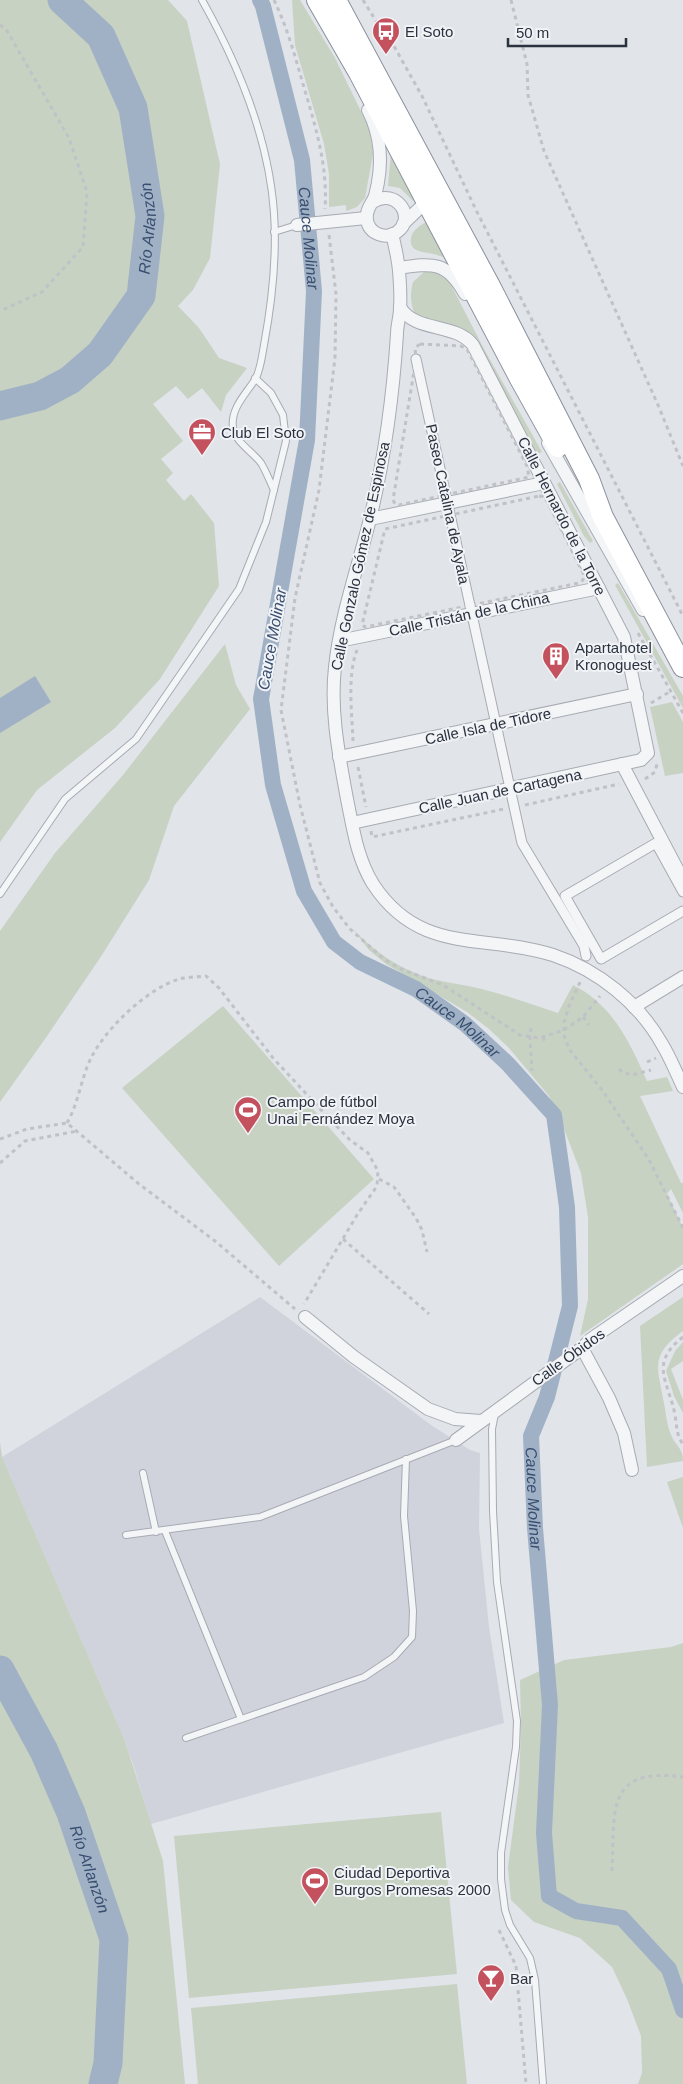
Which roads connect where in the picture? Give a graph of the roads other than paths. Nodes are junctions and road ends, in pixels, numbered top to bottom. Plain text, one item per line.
1 (202, 0) edge
2 (316, 0) edge
3 (336, 0) edge
4 (329, 23) junction
5 (389, 100) junction
6 (373, 202) junction
7 (426, 202) junction
8 (366, 218) junction
9 (403, 224) junction
10 (297, 225) joint
11 (274, 232) junction
12 (392, 234) junction
13 (399, 268) junction
14 (400, 307) junction
15 (413, 320) junction
16 (397, 330) junction
17 (416, 359) road end
18 (256, 378) junction
19 (544, 483) junction
20 (274, 490) junction
21 (446, 499) junction
22 (603, 516) junction
23 (370, 519) junction
24 (599, 588) junction
25 (471, 614) junction
26 (666, 633) junction
27 (339, 641) junction
28 (683, 667) edge
29 (637, 694) junction
30 (496, 724) junction
31 (646, 756) joint
32 (339, 757) junction
33 (622, 764) junction
34 (510, 789) junction
35 (352, 822) junction
36 (683, 880) edge
37 (683, 892) edge
38 (0, 894) edge
39 (683, 911) edge
40 (586, 956) dead end
41 (683, 977) edge
42 (634, 1007) junction
43 (681, 1078) edge
44 (683, 1276) edge
45 (302, 1315) road end
46 (582, 1348) junction
47 (495, 1410) junction
48 (481, 1421) junction
49 (456, 1440) joint
50 (406, 1459) junction
51 (632, 1470) dead end
52 (143, 1473) dead end
53 (164, 1531) junction
54 (156, 1532) junction
55 (126, 1535) dead end
56 (242, 1720) junction
57 (186, 1738) dead end
58 (543, 2084) edge

1 - 11 lane
2 - 4 highway
3 - 5 highway
4 - 6 street
4 - 7 highway
5 - 7 street
5 - 22 highway
6 - 8 street
6 - 9 street
7 - 9 street
7 - 22 highway
8 - 10 street
8 - 12 street
9 - 12 street
10 - 11 lane
11 - 18 lane
12 - 13 street, Calle Gonzalo Gómez de Espinosa
13 - 14 street, Calle Gonzalo Gómez de Espinosa
13 - 26 street
14 - 15 street, Calle Hernardo de la Torre
14 - 16 street, Calle Gonzalo Gómez de Espinosa
15 - 16 street
15 - 19 street, Calle Hernardo de la Torre
16 - 23 street, Calle Gonzalo Gómez de Espinosa
17 - 21 street, Paseo Catalina de Ayala
18 - 20 lane
18 - 20 lane
19 - 21 street
19 - 24 street, Calle Hernardo de la Torre
20 - 38 lane
21 - 23 street
21 - 25 street, Paseo Catalina de Ayala
22 - 26 highway
23 - 27 street, Calle Gonzalo Gómez de Espinosa
24 - 25 street, Calle Tristán de la China
24 - 29 street, Calle Hernardo de la Torre
25 - 27 street, Calle Tristán de la China
25 - 30 street, Paseo Catalina de Ayala
26 - 28 highway
27 - 32 street, Calle Gonzalo Gómez de Espinosa
29 - 30 street, Calle Isla de Tidore
29 - 31 street, Calle Hernardo de la Torre
30 - 32 street, Calle Isla de Tidore
30 - 34 street, Paseo Catalina de Ayala
31 - 33 street, Calle Juan de Cartagena
32 - 35 street, Calle Gonzalo Gómez de Espinosa
33 - 34 street, Calle Juan de Cartagena
33 - 36 street
34 - 35 street, Calle Juan de Cartagena
34 - 40 street, Paseo Catalina de Ayala
35 - 42 street, Calle Gonzalo Gómez de Espinosa
37 - 39 street
41 - 42 street
42 - 43 street, Calle Gonzalo Gómez de Espinosa
44 - 46 street, Calle Óbidos
45 - 48 street
46 - 47 street, Calle Óbidos
46 - 51 street
47 - 48 street, Calle Óbidos
47 - 58 lane
48 - 49 street, Calle Óbidos
49 - 50 lane
50 - 53 lane
50 - 56 lane
52 - 54 lane
53 - 54 lane
53 - 56 lane
54 - 55 lane
56 - 57 lane

